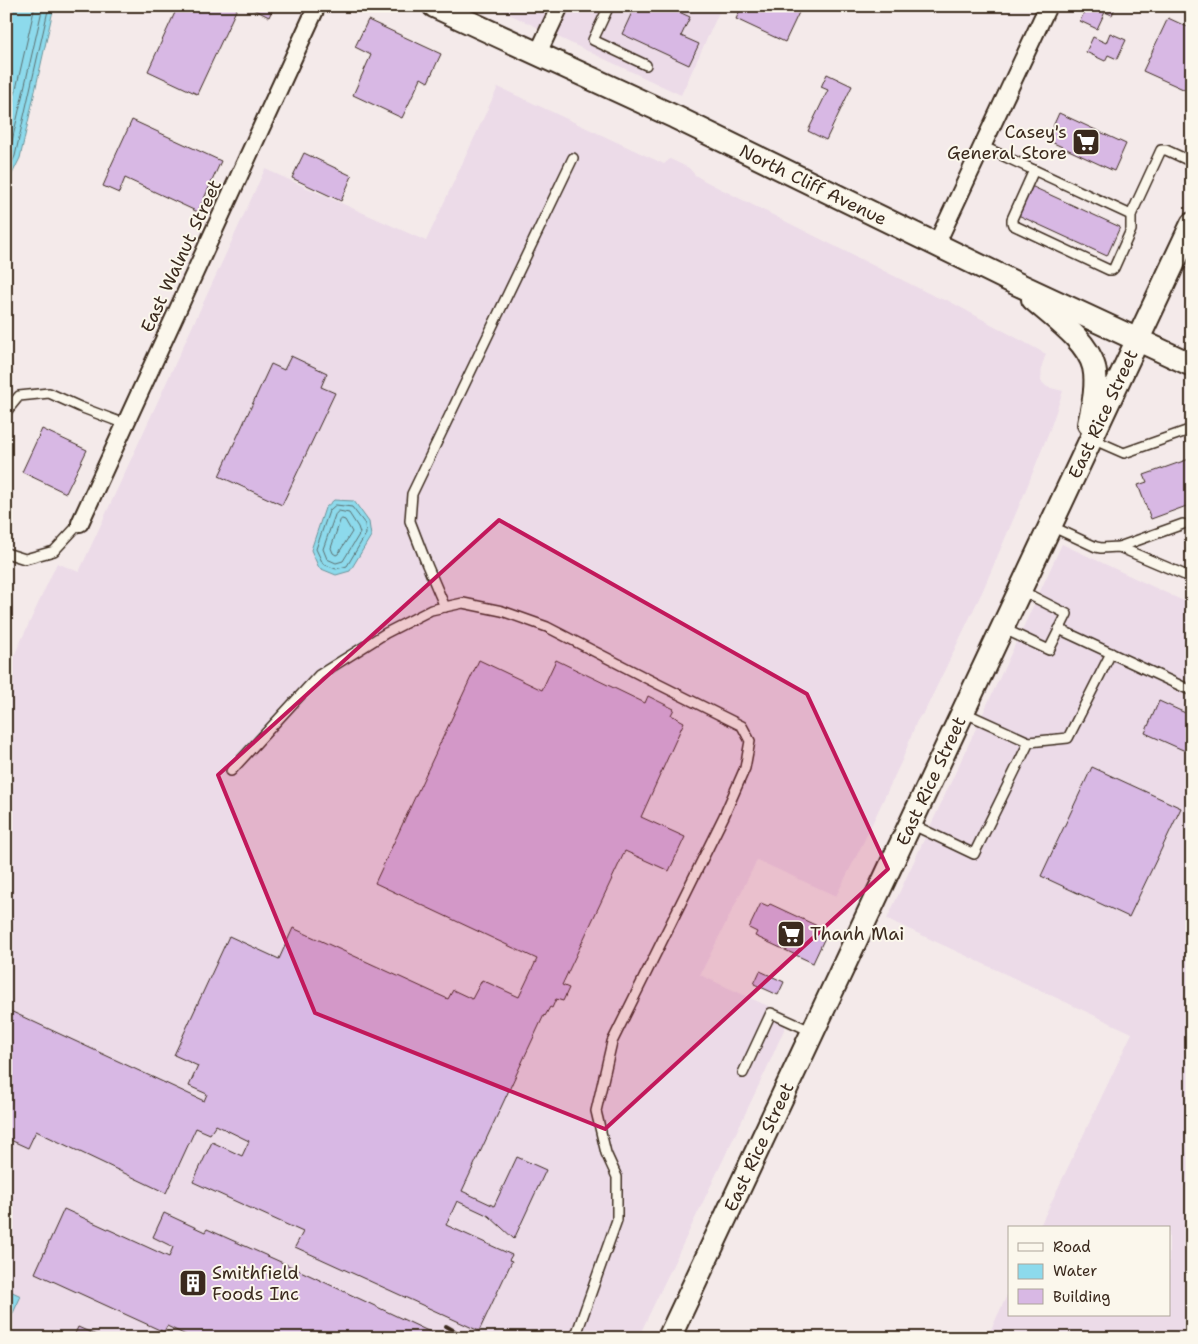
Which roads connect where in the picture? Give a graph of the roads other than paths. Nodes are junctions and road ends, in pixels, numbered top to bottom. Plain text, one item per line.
1 (317, 6) edge
2 (434, 6) edge
3 (560, 6) edge
4 (1048, 6) edge
5 (607, 7) edge
6 (538, 53) junction
7 (646, 65) dead end
8 (982, 146) junction
9 (573, 158) dead end
10 (1192, 162) edge
11 (1034, 170) junction
12 (1132, 215) junction
13 (1192, 224) edge
14 (936, 245) junction
15 (1013, 282) junction
16 (1137, 340) junction
17 (1192, 365) edge
18 (6, 412) edge
19 (125, 424) junction
20 (1192, 429) edge
21 (1091, 438) junction
22 (1081, 460) junction
23 (80, 523) joint
24 (1183, 524) dead end
25 (1050, 526) junction
26 (1119, 547) junction
27 (6, 553) edge
28 (1192, 578) edge
29 (1020, 590) junction
30 (445, 607) junction
31 (1002, 628) junction
32 (1059, 629) junction
33 (1111, 653) junction
34 (1192, 690) edge
35 (963, 712) junction
36 (1028, 742) junction
37 (231, 772) dead end
38 (910, 824) junction
39 (813, 1032) junction
40 (743, 1073) dead end
41 (575, 1338) edge
42 (669, 1338) edge

1 - 19 street, East Walnut Street
2 - 6 main road, North Cliff Avenue
3 - 6 street
4 - 8 street
5 - 7 lane
6 - 14 main road, North Cliff Avenue
8 - 11 lane
8 - 14 street
9 - 30 lane
10 - 12 lane
11 - 12 lane
11 - 12 lane
13 - 16 main road, East Rice Street
14 - 15 main road, North Cliff Avenue
15 - 16 main road, North Cliff Avenue
15 - 22 main road
16 - 17 main road, North Cliff Avenue
16 - 21 main road, East Rice Street
18 - 19 lane
19 - 23 street, East Walnut Street
20 - 21 lane
21 - 22 main road, East Rice Street
22 - 25 main road, East Rice Street
23 - 27 lane
24 - 26 lane
25 - 26 lane
25 - 29 main road, East Rice Street
26 - 28 lane
29 - 31 main road, East Rice Street
29 - 32 lane
30 - 37 lane
30 - 41 lane
31 - 32 lane
31 - 35 main road, East Rice Street
32 - 33 lane
33 - 34 lane
33 - 36 lane
35 - 36 lane
35 - 38 main road, East Rice Street
36 - 38 lane
38 - 39 main road, East Rice Street
39 - 40 lane
39 - 42 main road, East Rice Street

